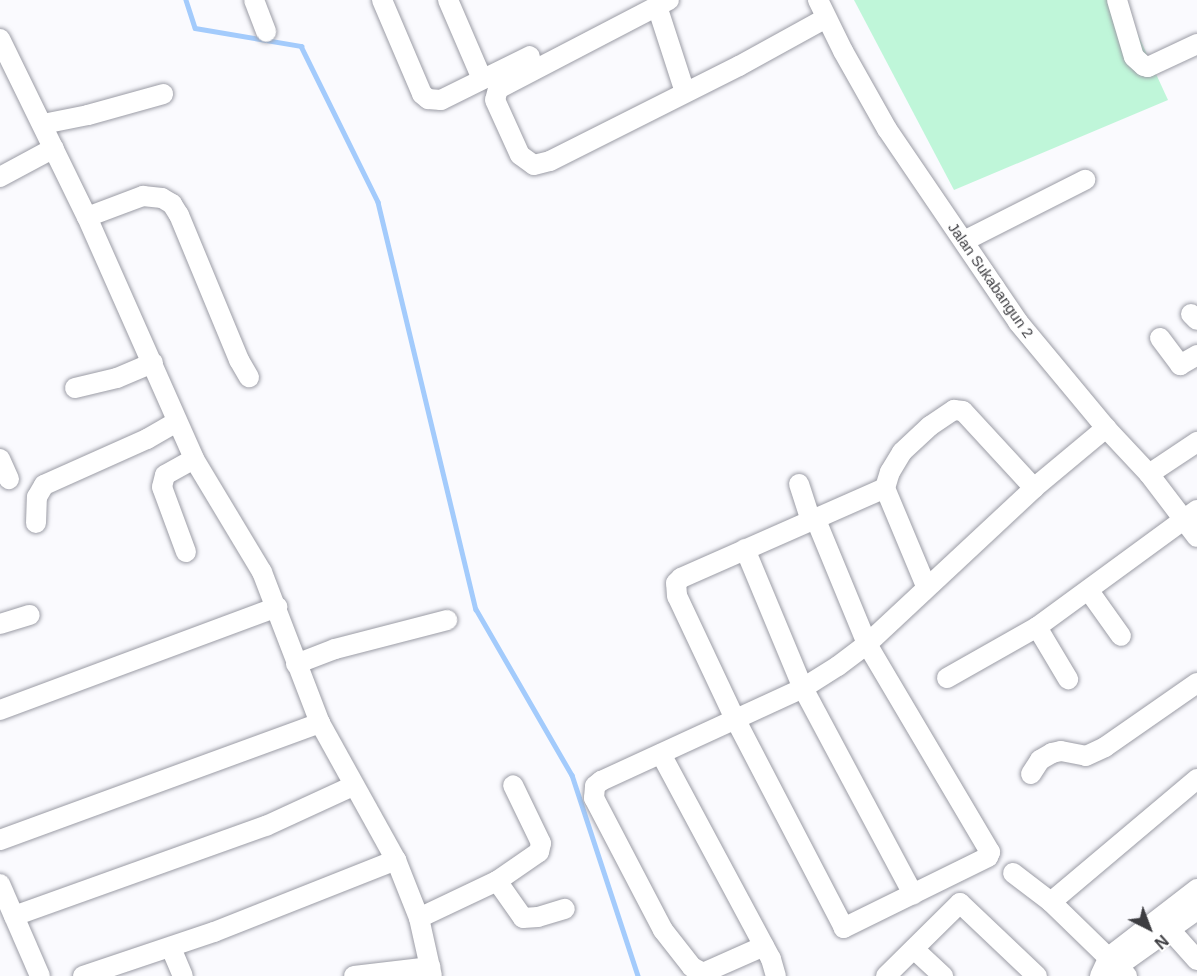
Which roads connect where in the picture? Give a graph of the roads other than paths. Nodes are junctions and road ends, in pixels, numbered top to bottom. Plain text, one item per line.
1 (382, 0) edge
2 (448, 0) edge
3 (1117, 0) edge
4 (259, 1) edge
5 (655, 2) edge
6 (822, 9) edge
7 (266, 32) dead end
8 (0, 39) edge
9 (1197, 44) edge
10 (482, 79) junction
11 (685, 92) junction
12 (163, 94) dead end
13 (43, 124) junction
14 (54, 148) junction
15 (0, 177) edge
16 (1085, 180) dead end
17 (87, 218) junction
18 (964, 241) junction
19 (1160, 338) dead end
20 (1197, 355) edge
21 (153, 363) junction
22 (249, 377) dead end
23 (75, 388) dead end
24 (177, 422) junction
25 (1106, 428) junction
26 (1197, 442) edge
27 (0, 459) edge
28 (194, 459) junction
29 (1149, 474) junction
30 (9, 479) dead end
31 (799, 484) dead end
32 (885, 488) junction
33 (1034, 488) junction
34 (1190, 514) edge
35 (813, 520) junction
36 (36, 523) dead end
37 (1197, 537) edge
38 (746, 549) junction
39 (186, 552) dead end
40 (926, 586) junction
41 (1089, 591) junction
42 (277, 607) junction
43 (30, 615) dead end
44 (447, 620) dead end
45 (0, 624) edge
46 (1037, 627) junction
47 (1121, 636) dead end
48 (867, 644) junction
49 (296, 664) junction
50 (947, 678) dead end
51 (1068, 679) dead end
52 (1197, 683) edge
53 (803, 688) junction
54 (0, 710) edge
55 (735, 719) junction
56 (320, 723) junction
57 (661, 754) junction
58 (1031, 774) dead end
59 (1197, 779) edge
60 (513, 785) dead end
61 (353, 786) junction
62 (0, 840) edge
63 (396, 860) junction
64 (1013, 873) dead end
65 (497, 881) junction
66 (1197, 889) edge
67 (913, 894) junction
68 (6, 901) edge
69 (1052, 902) junction
70 (564, 909) dead end
71 (1197, 910) edge
72 (419, 918) junction
73 (1165, 924) junction
74 (764, 946) junction
75 (171, 948) junction
76 (914, 949) junction
77 (1197, 960) edge
78 (1112, 969) edge
79 (431, 972) edge
80 (31, 974) edge
81 (83, 976) edge
82 (183, 976) edge
83 (354, 976) edge
84 (776, 976) edge
85 (886, 976) edge
86 (943, 976) edge
87 (1037, 976) edge

1 - 10 street
2 - 10 street
3 - 9 street
4 - 7 street
5 - 10 street
5 - 11 street
5 - 11 street
6 - 11 street
6 - 18 street, Jalan Sukabangun 2
8 - 13 street
12 - 13 street
13 - 14 street
14 - 15 street
14 - 17 street
16 - 18 street
17 - 21 street
17 - 22 street
18 - 25 street, Jalan Sukabangun 2
19 - 20 street
21 - 23 street
21 - 24 street
24 - 28 street
24 - 36 street
25 - 29 street, Jalan Sukabangun 2
25 - 33 street
26 - 29 street
27 - 30 street
28 - 39 street
28 - 42 street
29 - 34 street, Jalan Sukabangun 2
31 - 35 street
32 - 33 street
32 - 35 street
32 - 40 street
33 - 40 street
34 - 37 street, Jalan Sukabangun 2
34 - 41 street
35 - 38 street
35 - 48 street
38 - 53 street
38 - 55 street
40 - 48 street
41 - 46 street
41 - 47 street
42 - 49 street
42 - 54 street
43 - 45 street
44 - 49 street
46 - 50 street
46 - 51 street
48 - 53 street
48 - 67 street
49 - 56 street
52 - 58 street
53 - 55 street
53 - 67 street
55 - 57 street
55 - 67 street
56 - 61 street
56 - 62 street
57 - 74 street
57 - 74 street
59 - 69 street
60 - 65 street
61 - 63 street
61 - 68 street
63 - 72 street
63 - 75 street
64 - 69 street
65 - 70 street
65 - 72 street
66 - 73 street
68 - 80 street
69 - 78 street
71 - 73 street
72 - 79 street
73 - 77 street
73 - 78 street
74 - 84 street
75 - 81 street
75 - 82 street
76 - 85 street
76 - 86 street
76 - 87 street
79 - 83 street

